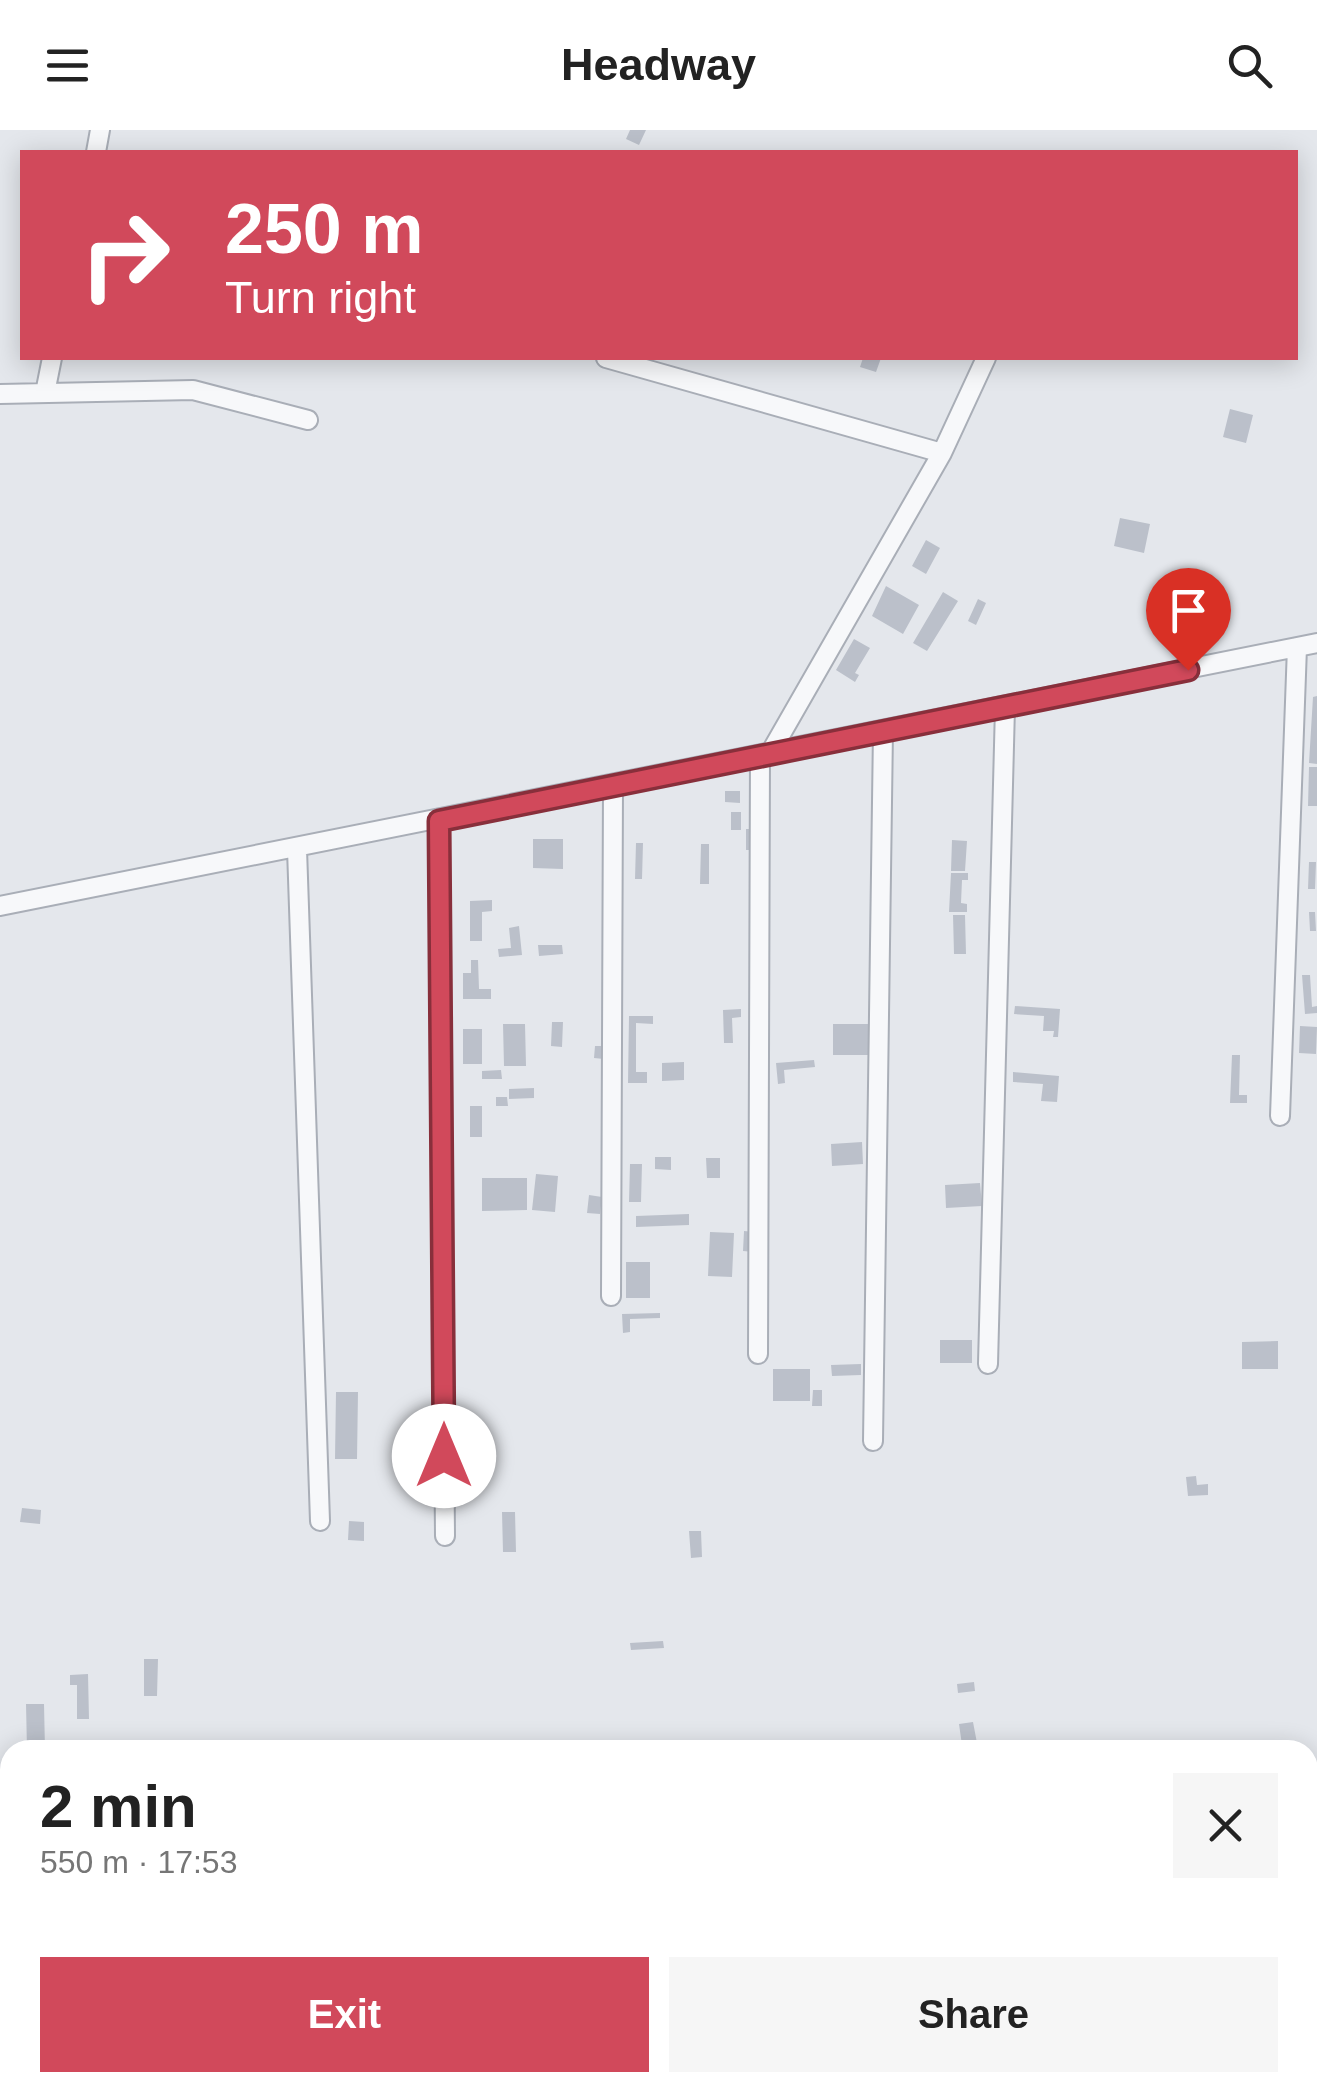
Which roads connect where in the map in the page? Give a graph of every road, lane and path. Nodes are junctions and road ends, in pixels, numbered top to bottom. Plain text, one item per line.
1 (52, 360) edge
2 (613, 360) edge
3 (985, 360) edge
4 (45, 393) junction
5 (0, 394) edge
6 (308, 420) dead end
7 (942, 453) junction
8 (1317, 644) edge
9 (1297, 648) junction
10 (1005, 707) junction
11 (883, 732) junction
12 (765, 756) junction
13 (613, 786) junction
14 (439, 821) junction
15 (297, 849) junction
16 (0, 906) edge
17 (1280, 1116) dead end
18 (611, 1296) dead end
19 (758, 1354) dead end
20 (988, 1364) dead end
21 (873, 1441) dead end
22 (320, 1521) dead end
23 (445, 1536) dead end

1 - 4 street
2 - 7 street
3 - 7 street
4 - 5 street
4 - 6 street
7 - 12 street
8 - 9 street
9 - 10 street
9 - 17 street
10 - 11 street
10 - 20 street
11 - 12 street
11 - 21 street
12 - 13 street
12 - 19 street
13 - 14 street
13 - 18 street
14 - 15 street
14 - 23 street
15 - 16 street
15 - 22 street

